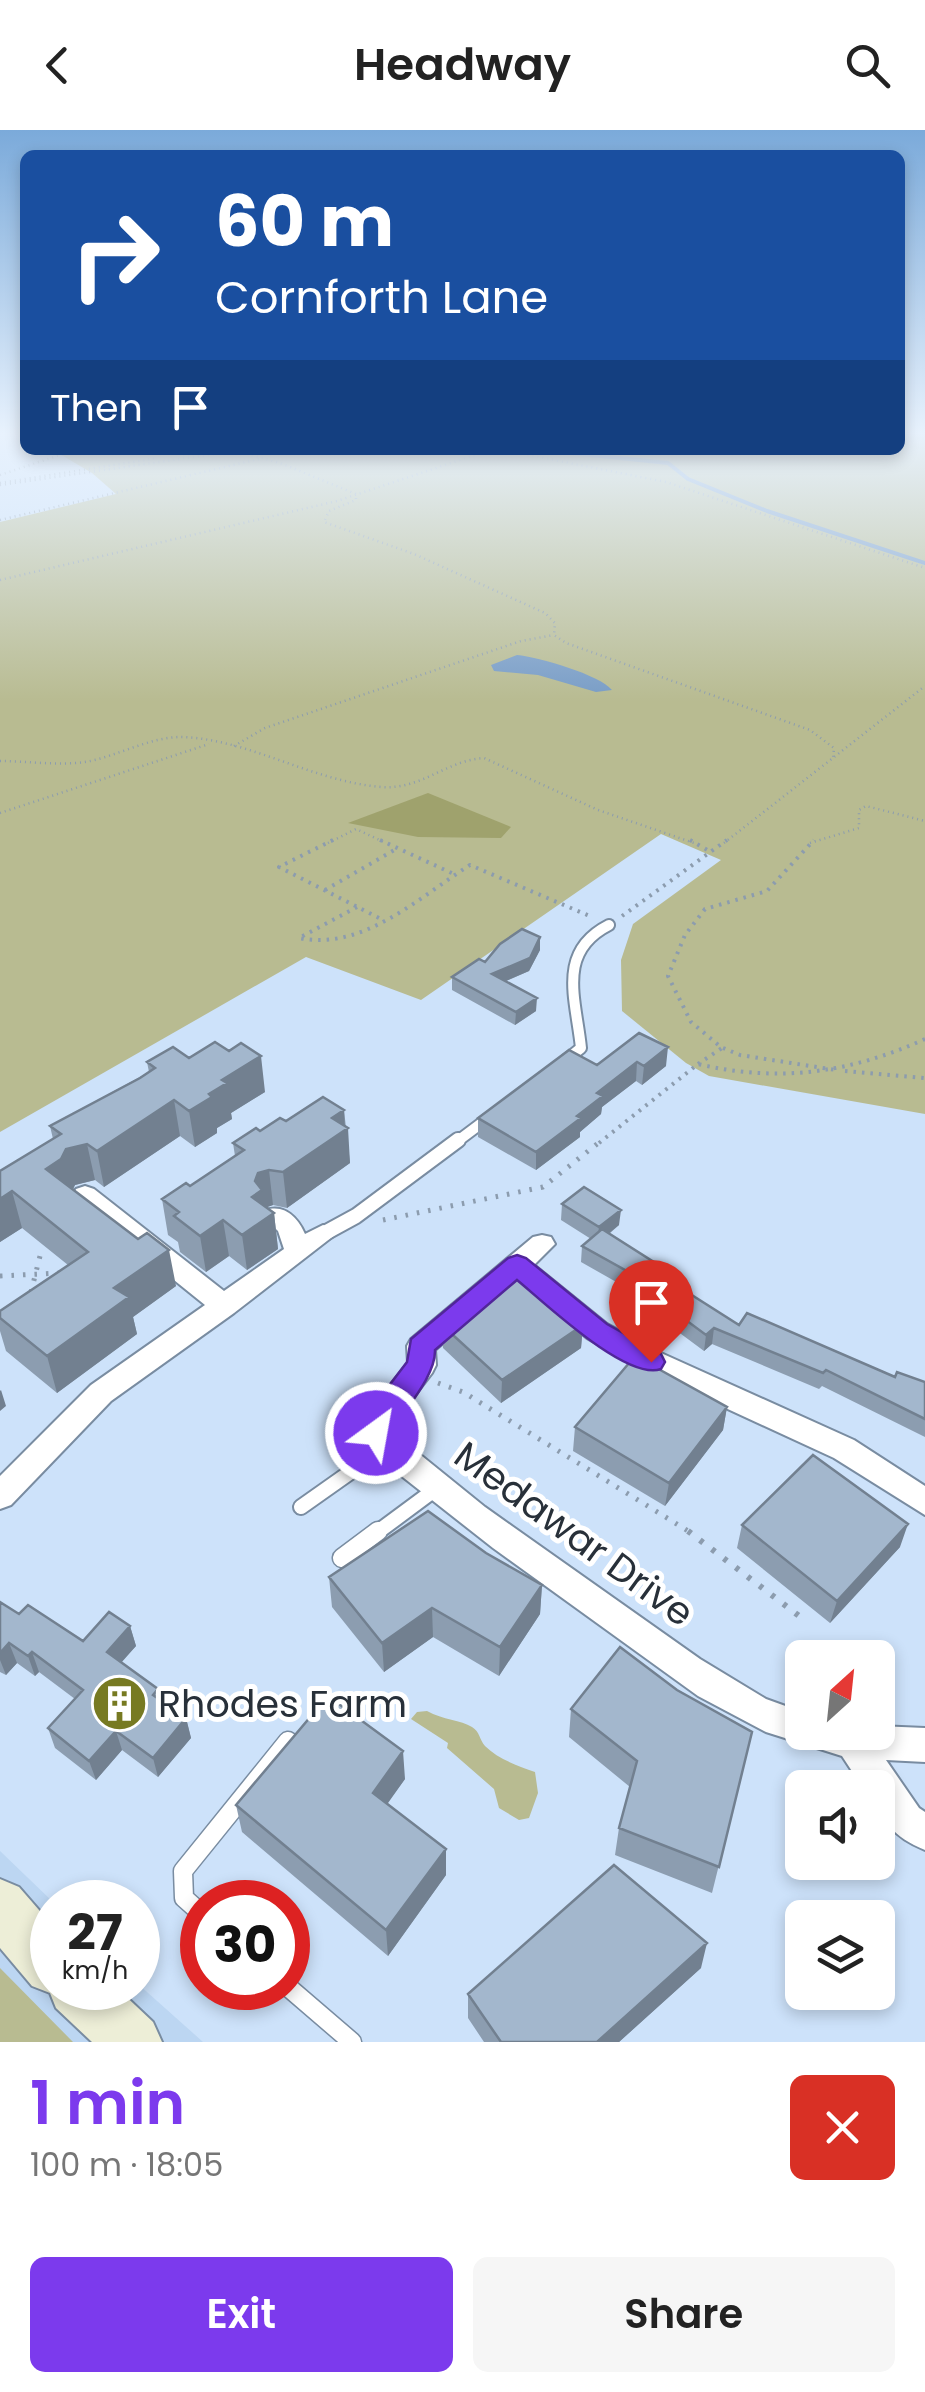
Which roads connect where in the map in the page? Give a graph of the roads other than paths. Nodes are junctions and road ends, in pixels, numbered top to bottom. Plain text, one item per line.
1 (609, 925) road end
2 (554, 1068) edge
3 (499, 1110) edge
4 (86, 1195) edge
5 (276, 1216) edge
6 (323, 1234) joint
7 (542, 1244) dead end
8 (298, 1250) junction
9 (517, 1265) junction
10 (226, 1306) junction
11 (386, 1447) junction
12 (437, 1488) junction
13 (0, 1496) edge
14 (925, 1502) edge
15 (301, 1507) dead end
16 (342, 1558) dead end
17 (785, 1722) edge
18 (288, 1742) edge
19 (895, 1744) edge
20 (925, 1745) edge
21 (858, 1750) edge
22 (925, 1832) edge
23 (184, 1880) edge
24 (0, 1906) edge
25 (30, 1941) edge
26 (310, 2006) edge
27 (100, 2010) edge
28 (134, 2042) edge
29 (352, 2042) edge

1 - 2 lane
3 - 6 lane
4 - 10 street
5 - 8 street
6 - 8 street
7 - 9 street
8 - 10 street
9 - 11 street
9 - 14 street
10 - 13 street
11 - 12 street, Medawar Drive
11 - 15 lane
12 - 16 lane
12 - 17 street, Medawar Drive
18 - 23 lane
19 - 20 street
21 - 22 street
24 - 25 main road
26 - 29 lane
27 - 28 main road

